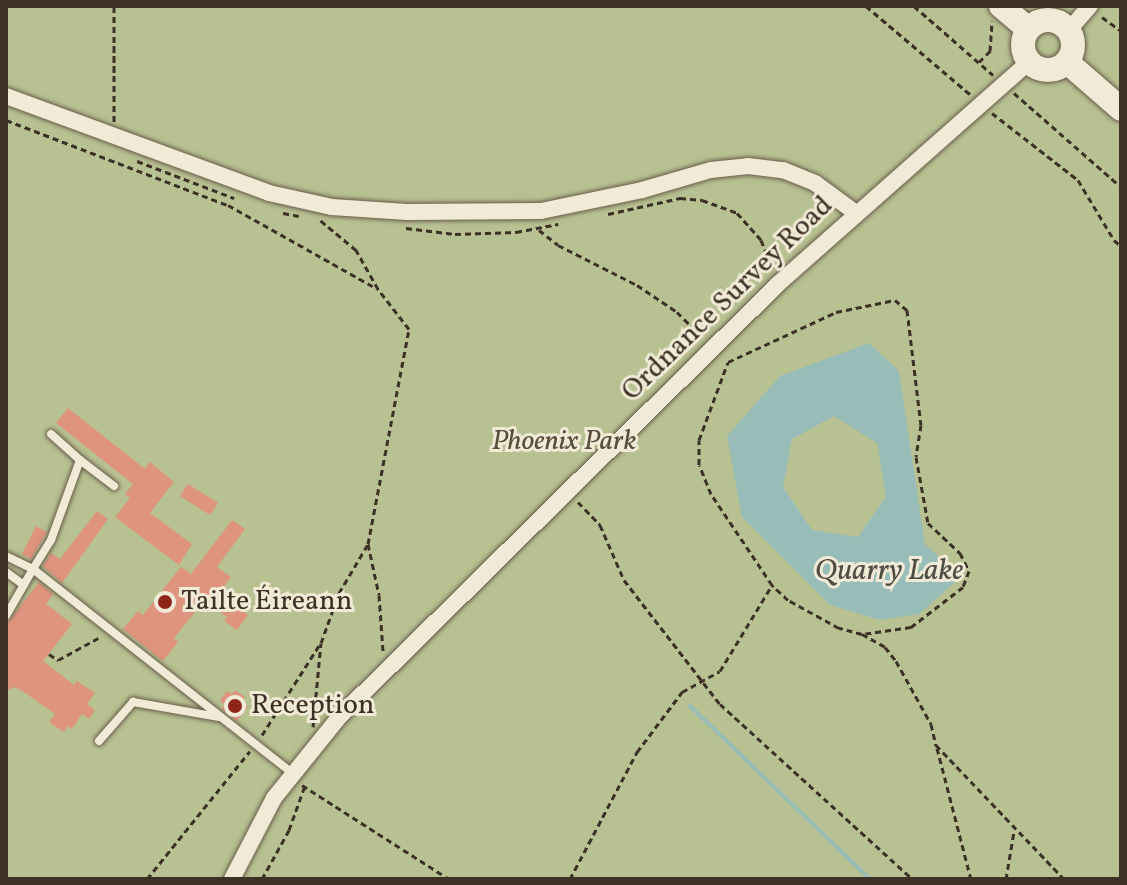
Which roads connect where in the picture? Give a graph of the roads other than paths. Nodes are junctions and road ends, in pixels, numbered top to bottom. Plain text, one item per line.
1 (1092, 10) edge
2 (998, 12) edge
3 (1028, 29) junction
4 (1069, 30) junction
5 (1029, 62) junction
6 (1067, 62) junction
7 (6, 96) edge
8 (1121, 109) edge
9 (856, 213) junction
10 (51, 434) dead end
11 (80, 460) junction
12 (114, 486) dead end
13 (6, 556) edge
14 (33, 569) junction
15 (6, 572) edge
16 (24, 585) junction
17 (6, 616) edge
18 (219, 717) junction
19 (99, 741) dead end
20 (292, 773) junction
21 (232, 879) edge

1 - 4 street
2 - 3 street
3 - 4 street
3 - 5 street
4 - 6 street
5 - 6 street
5 - 9 street, Ordnance Survey Road
6 - 8 street
7 - 9 street
9 - 20 street, Ordnance Survey Road
10 - 11 lane
11 - 12 lane
11 - 14 lane
13 - 14 lane
14 - 16 lane
14 - 18 lane
15 - 16 lane
16 - 17 lane
18 - 19 lane
18 - 20 lane
20 - 21 street, Ordnance Survey Road

